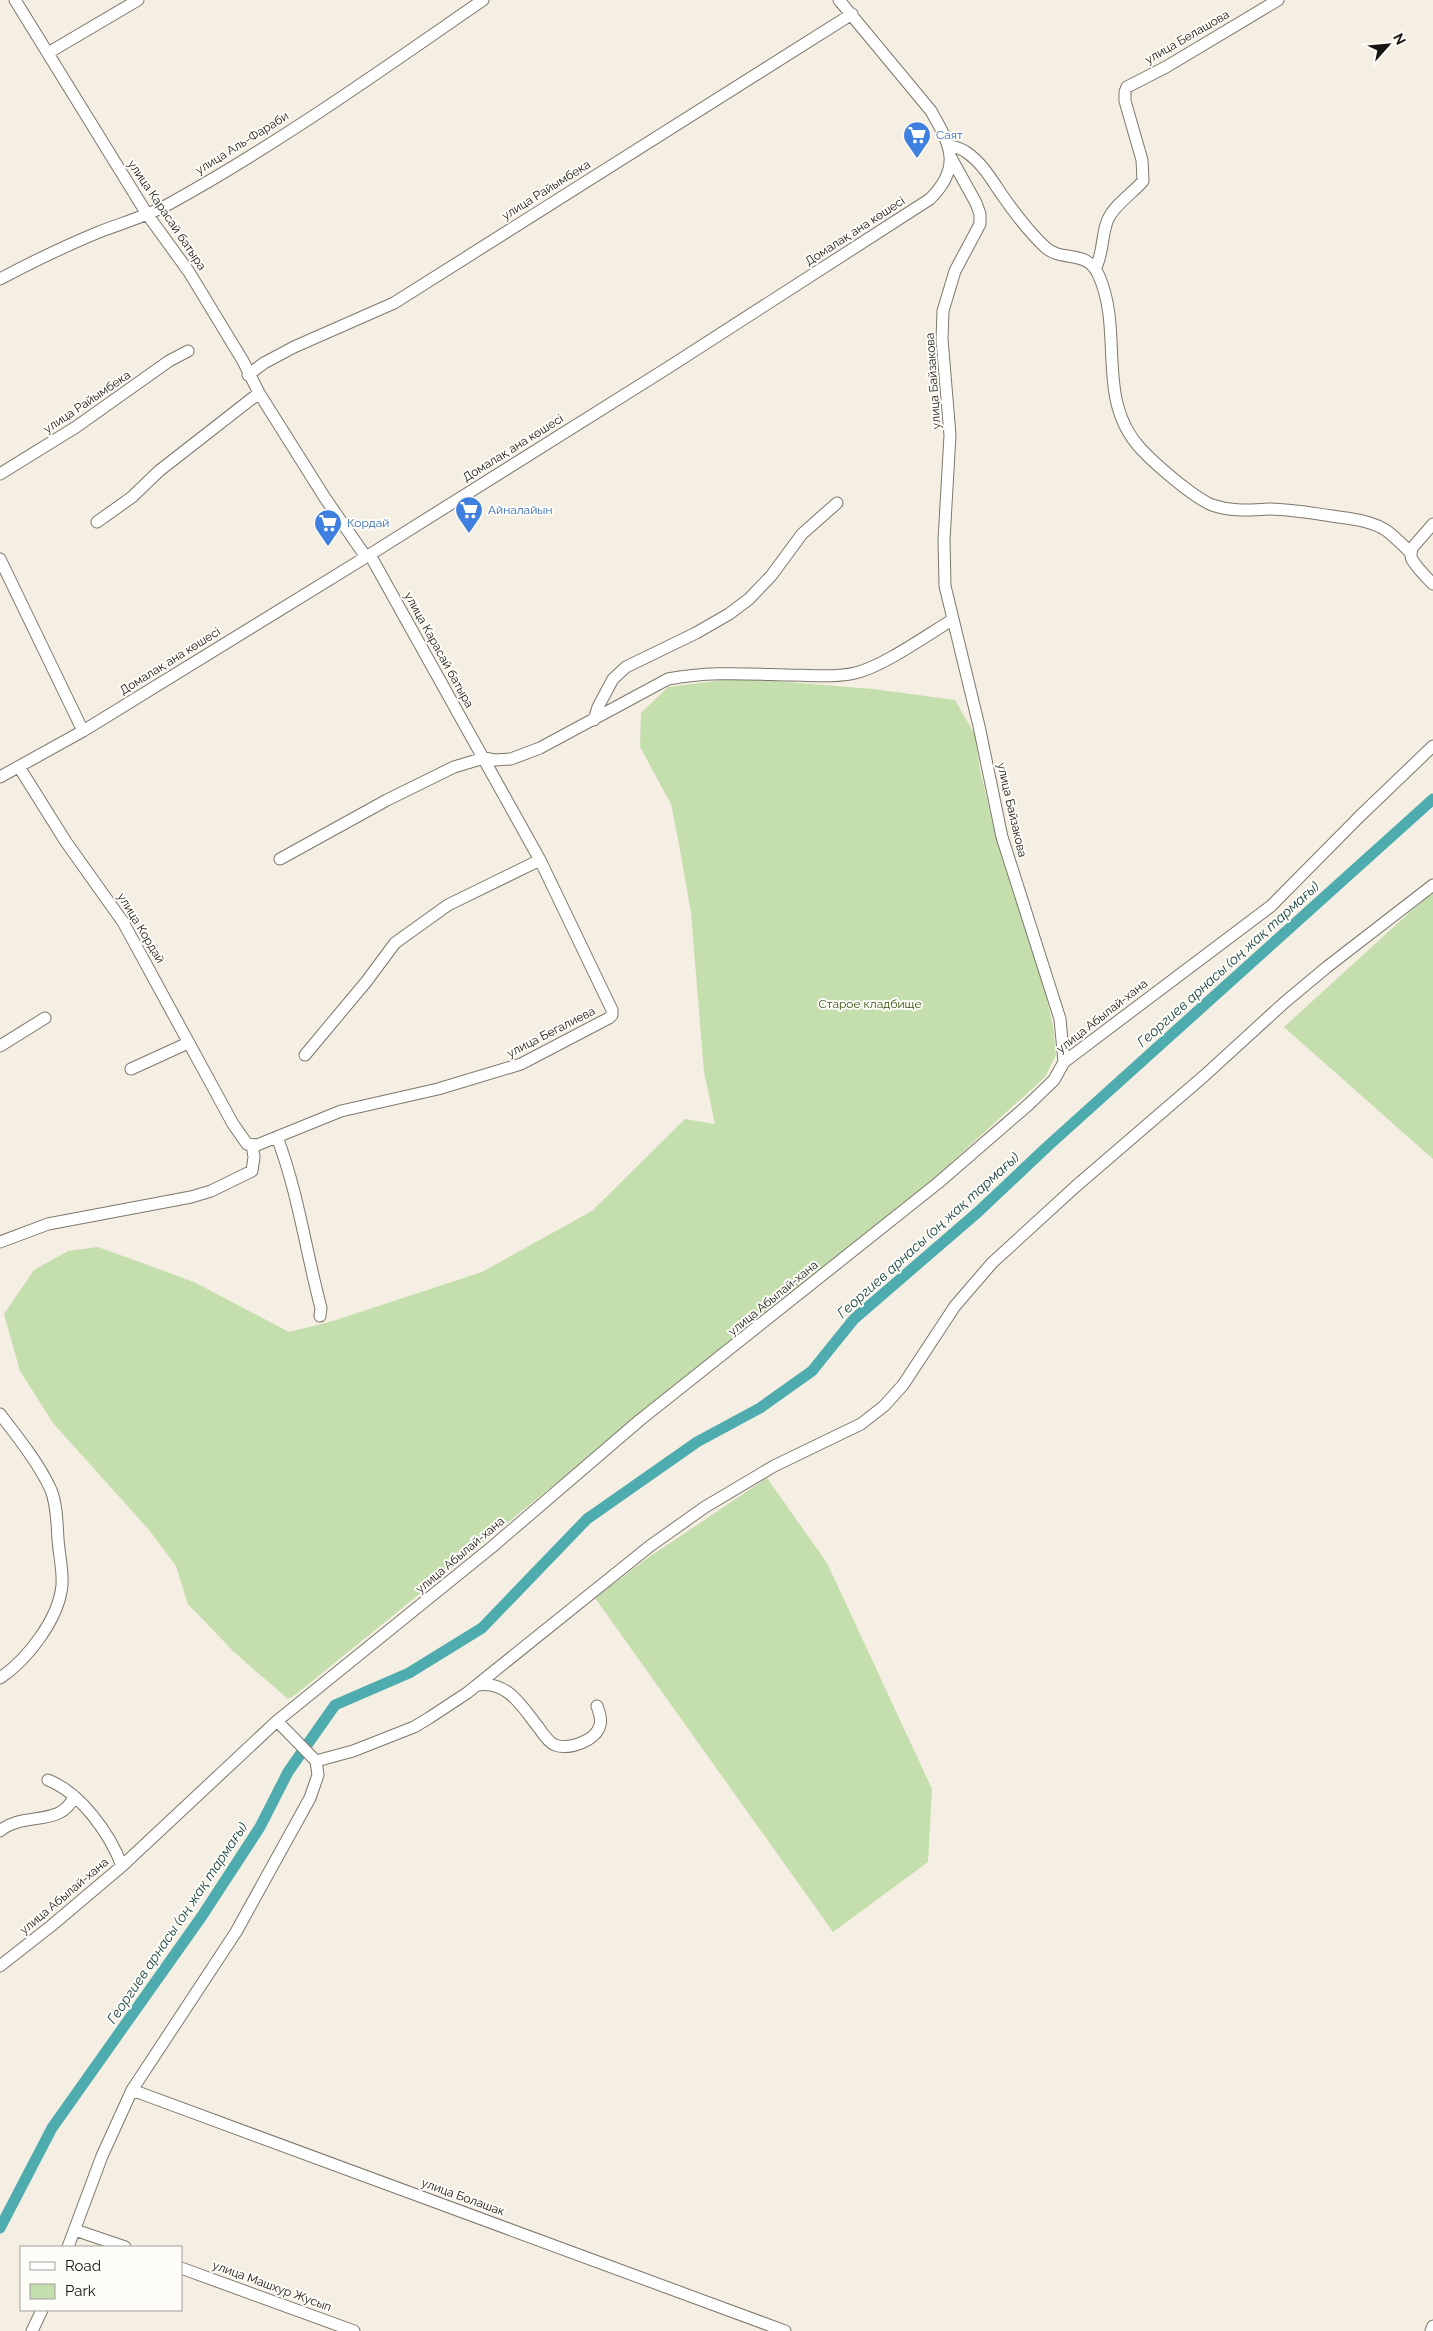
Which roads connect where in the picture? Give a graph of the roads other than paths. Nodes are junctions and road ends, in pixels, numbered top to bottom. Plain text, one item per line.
1 (15, 0) edge
2 (138, 0) edge
3 (482, 0) edge
4 (839, 0) edge
5 (1278, 0) edge
6 (852, 14) junction
7 (48, 53) junction
8 (949, 150) junction
9 (949, 176) joint
10 (147, 214) junction
11 (1095, 269) junction
12 (0, 280) edge
13 (188, 351) dead end
14 (248, 375) junction
15 (259, 393) junction
16 (0, 474) edge
17 (837, 503) dead end
18 (97, 522) dead end
19 (1433, 524) edge
20 (1411, 554) junction
21 (368, 556) junction
22 (0, 559) edge
23 (1433, 584) edge
24 (952, 620) junction
25 (594, 720) junction
26 (83, 731) junction
27 (1433, 746) edge
28 (484, 758) junction
29 (19, 767) junction
30 (0, 777) edge
31 (280, 859) dead end
32 (540, 860) junction
33 (1433, 885) edge
34 (44, 1018) dead end
35 (188, 1043) junction
36 (0, 1046) edge
37 (305, 1055) dead end
38 (1064, 1062) junction
39 (131, 1069) dead end
40 (277, 1137) junction
41 (249, 1145) junction
42 (0, 1242) edge
43 (320, 1316) dead end
44 (0, 1414) edge
45 (0, 1678) edge
46 (477, 1685) junction
47 (597, 1706) dead end
48 (277, 1721) junction
49 (308, 1752) junction
50 (48, 1780) dead end
51 (74, 1796) junction
52 (0, 1831) edge
53 (122, 1866) junction
54 (0, 1966) edge
55 (132, 2090) junction
56 (75, 2230) junction
57 (68, 2246) edge
58 (122, 2246) edge
59 (182, 2268) edge
60 (42, 2311) edge
61 (754, 2326) edge
62 (1433, 2326) edge
63 (32, 2331) edge
64 (354, 2331) edge
65 (785, 2331) edge
66 (1431, 2331) edge

1 - 7 street, улица Карасай батыра
2 - 7 street
3 - 10 street, улица Аль-Фараби
4 - 6 street, улица Байзакова
5 - 11 street, улица Белашова
6 - 8 street, улица Байзакова
6 - 14 street, улица Райымбека
7 - 10 street, улица Карасай батыра
8 - 9 street, улица Байзакова
8 - 11 street
8 - 24 street, улица Байзакова
9 - 21 street, Домалақ ана көшесі
10 - 12 street, улица Аль-Фараби
10 - 14 street, улица Карасай батыра
11 - 20 street
13 - 16 street, улица Райымбека
14 - 15 street, улица Карасай батыра
15 - 18 street
15 - 21 street, улица Карасай батыра
17 - 25 street
19 - 20 street
20 - 23 street
21 - 26 street, Домалақ ана көшесі
21 - 28 street, улица Карасай батыра
22 - 26 street
24 - 25 street
24 - 38 street, улица Байзакова
25 - 28 street
26 - 29 street, Домалақ ана көшесі
27 - 38 street, улица Абылай-хана
28 - 31 street
28 - 32 street, улица Бегалиева
29 - 30 street, Домалақ ана көшесі
29 - 35 street, улица Кордай
32 - 37 street
32 - 40 street, улица Бегалиева
33 - 46 street
34 - 36 street
35 - 39 street
35 - 41 street, улица Кордай
38 - 48 street, улица Абылай-хана
40 - 41 street, улица Бегалиева
40 - 43 street
41 - 42 street
44 - 45 street
46 - 47 street
46 - 49 street
48 - 49 street
48 - 53 street, улица Абылай-хана
49 - 55 street
50 - 51 street, улица Абылай-хана
51 - 52 street
51 - 53 street, улица Абылай-хана
53 - 54 street, улица Абылай-хана
55 - 56 street
55 - 61 street, улица Болашак
56 - 57 street
56 - 58 street
59 - 64 street, улица Машхур Жусып
60 - 63 street
61 - 65 street, улица Болашак
62 - 66 street

